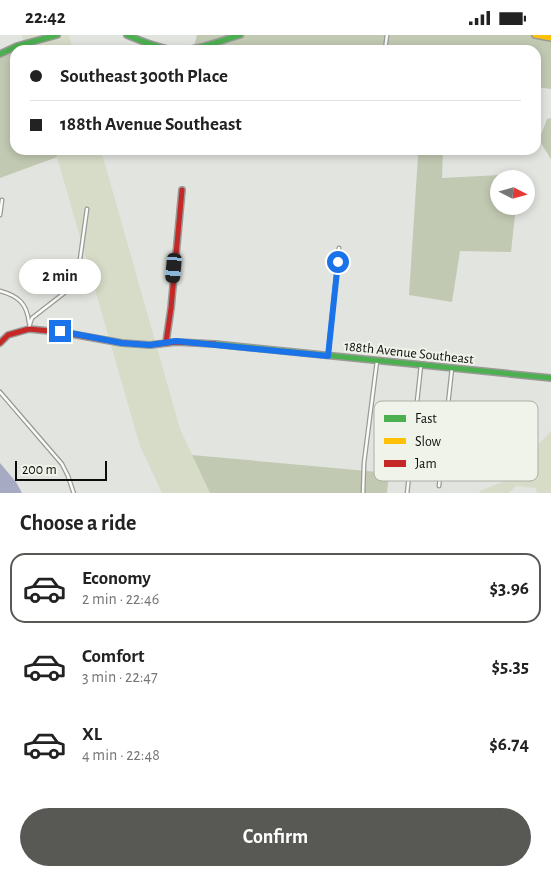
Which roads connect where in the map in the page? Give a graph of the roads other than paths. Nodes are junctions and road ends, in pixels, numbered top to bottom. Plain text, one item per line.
1 (57, 35) edge
2 (127, 35) edge
3 (240, 35) edge
4 (535, 35) edge
5 (551, 38) edge
6 (21, 45) edge
7 (154, 45) edge
8 (208, 45) edge
9 (182, 190) dead end
10 (2, 200) dead end
11 (87, 209) dead end
12 (0, 215) edge
13 (340, 248) dead end
14 (0, 291) edge
15 (29, 328) junction
16 (166, 342) junction
17 (0, 343) edge
18 (328, 356) junction
19 (377, 361) junction
20 (421, 365) junction
21 (452, 368) junction
22 (551, 378) edge
23 (0, 392) edge
24 (417, 401) edge
25 (448, 401) edge
26 (438, 481) edge
27 (438, 485) dead end
28 (74, 493) edge
29 (363, 493) edge

1 - 6 street
2 - 7 street
3 - 8 street
4 - 5 street
9 - 16 street
10 - 12 street
11 - 15 street
13 - 18 street
14 - 15 street
15 - 16 street, 188th Avenue Southeast
15 - 17 street, 188th Avenue Southeast
16 - 18 street, 188th Avenue Southeast
18 - 19 street, 188th Avenue Southeast
19 - 20 street, 188th Avenue Southeast
19 - 29 street
20 - 21 street, 188th Avenue Southeast
20 - 24 street
21 - 22 street, 188th Avenue Southeast
21 - 25 street
23 - 28 street
26 - 27 street

